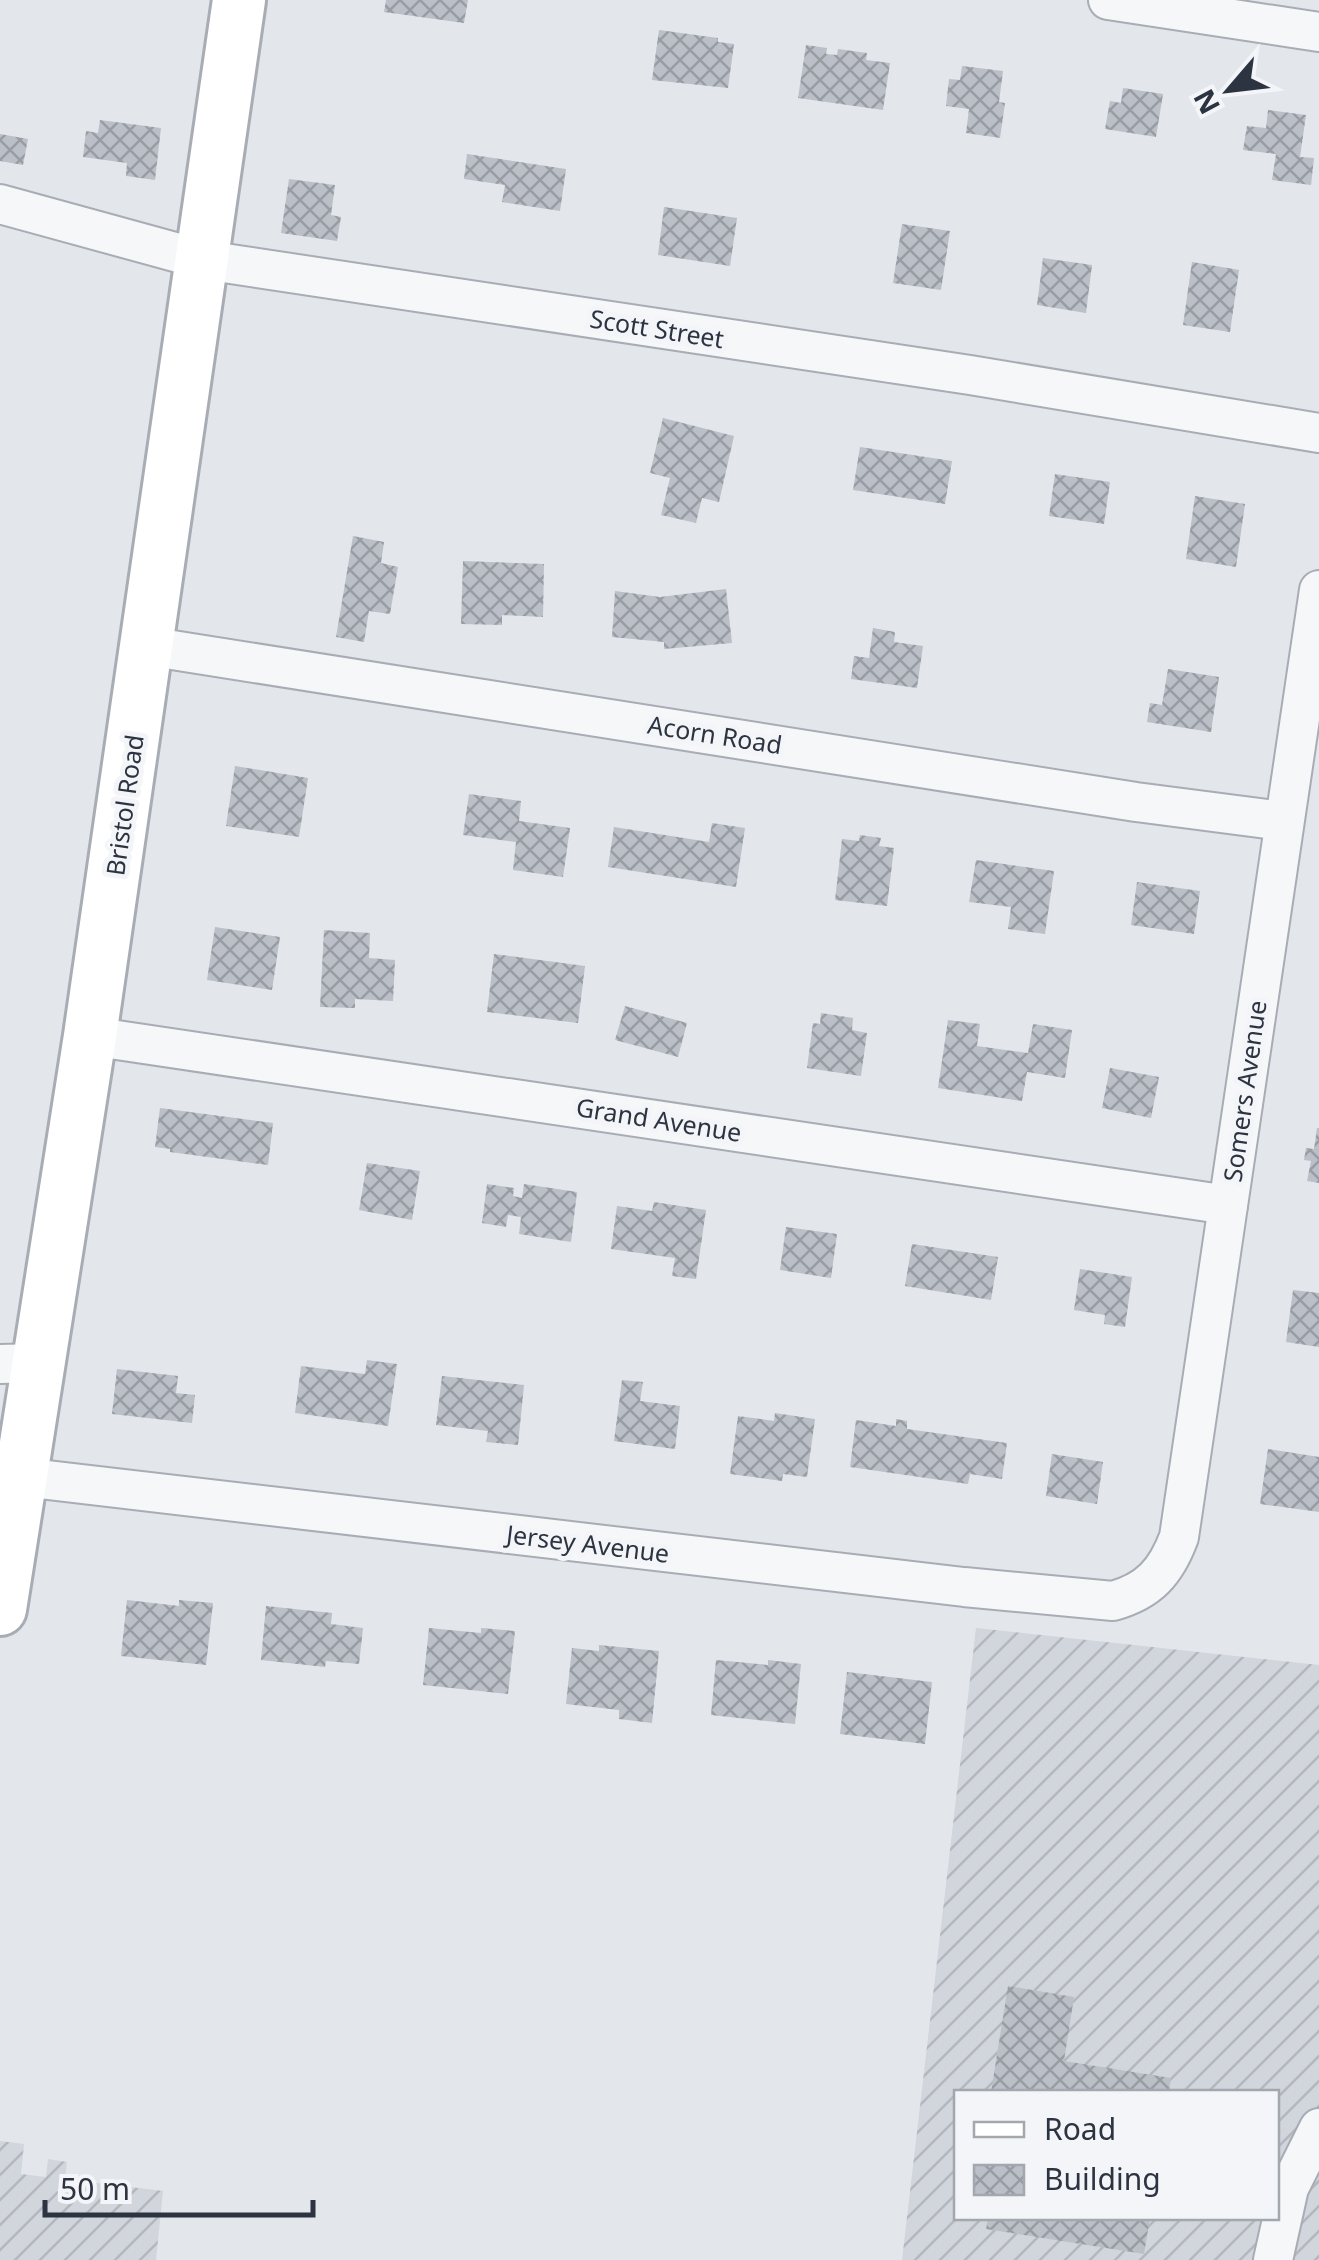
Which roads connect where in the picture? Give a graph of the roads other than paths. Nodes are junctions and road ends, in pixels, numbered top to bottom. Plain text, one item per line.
1 (239, 0) edge
2 (1108, 0) edge
3 (1319, 32) edge
4 (0, 204) edge
5 (204, 260) junction
6 (1319, 433) edge
7 (1319, 590) edge
8 (147, 646) junction
9 (1283, 821) junction
10 (90, 1036) junction
11 (1228, 1205) junction
12 (20, 1364) edge
13 (22, 1476) junction
14 (1150, 1584) joint
15 (0, 1609) edge
16 (1319, 2128) edge
17 (1273, 2260) edge

1 - 5 main road, Bristol Road
2 - 3 street
4 - 5 street, Scott Street
5 - 6 street, Scott Street
5 - 8 main road, Bristol Road
7 - 9 street, Somers Avenue
8 - 9 street, Acorn Road
8 - 10 main road, Bristol Road
9 - 11 street, Somers Avenue
10 - 11 street, Grand Avenue
10 - 12 main road, Bristol Road
11 - 14 street, Somers Avenue
12 - 13 main road, Bristol Road
13 - 14 street, Jersey Avenue
13 - 15 main road, Bristol Road
16 - 17 street

